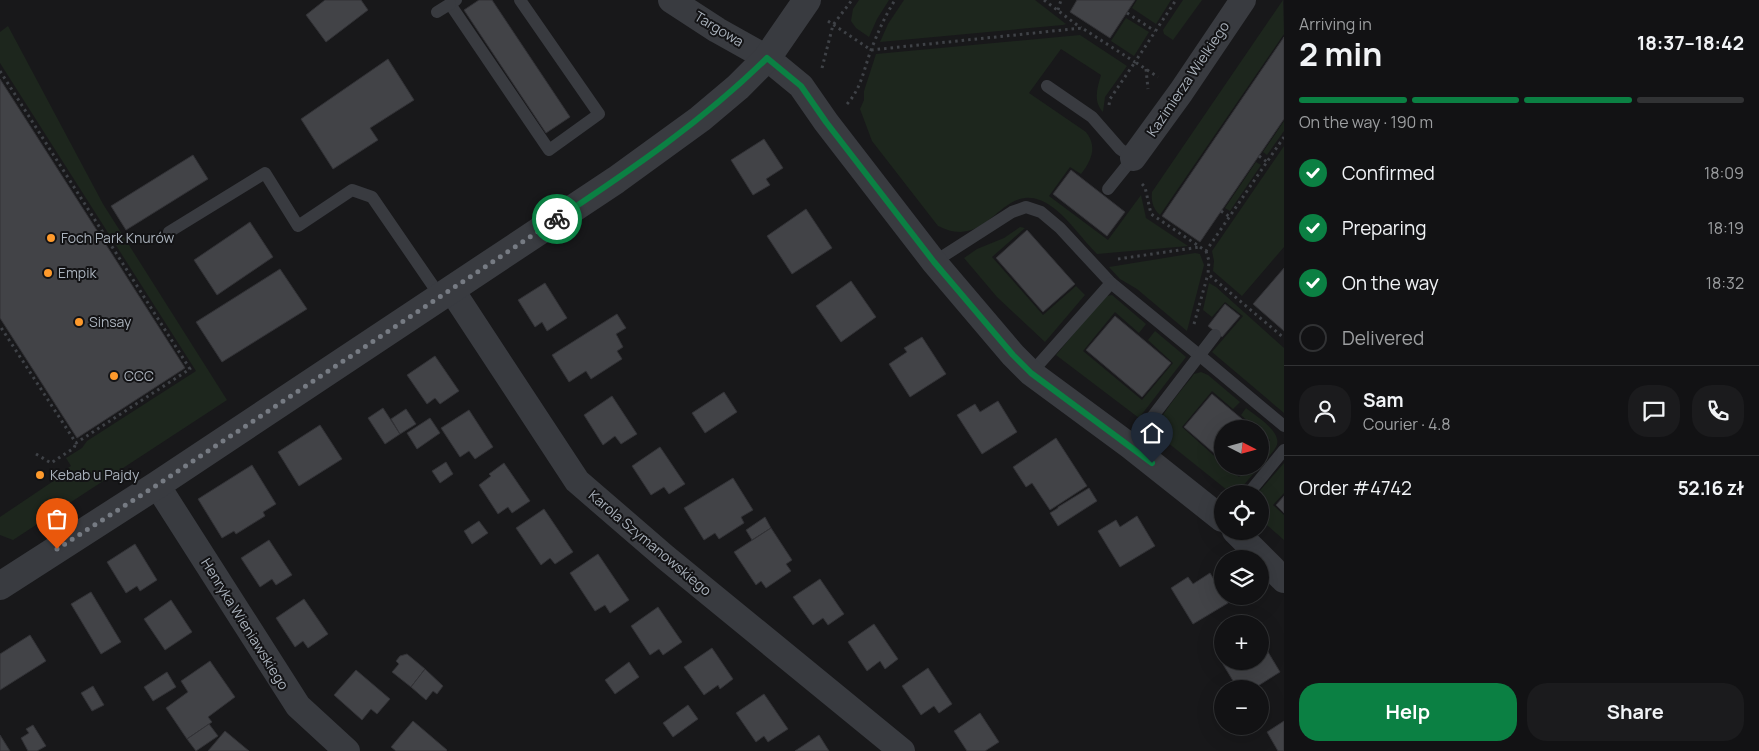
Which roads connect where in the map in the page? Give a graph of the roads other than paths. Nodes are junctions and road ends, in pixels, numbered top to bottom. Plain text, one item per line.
1 (520, 0) edge
2 (671, 0) edge
3 (807, 0) edge
4 (1243, 0) edge
5 (453, 2) edge
6 (437, 12) dead end
7 (767, 58) junction
8 (1048, 86) dead end
9 (1129, 163) junction
10 (1108, 189) dead end
11 (169, 232) dead end
12 (934, 262) junction
13 (1111, 283) junction
14 (446, 293) junction
15 (1215, 335) dead end
16 (1200, 354) junction
17 (1031, 373) junction
18 (1284, 426) edge
19 (1130, 446) junction
20 (1284, 450) edge
21 (157, 485) junction
22 (1255, 485) edge
23 (1214, 513) edge
24 (1244, 540) edge
25 (2, 579) edge
26 (1284, 580) edge
27 (347, 751) edge
28 (902, 751) edge

1 - 5 lane
2 - 7 street, Targowa
3 - 7 street
4 - 9 street, Kazimierza Wielkiego
5 - 6 lane
7 - 12 street, Targowa
7 - 14 street
8 - 9 lane
9 - 10 lane
11 - 14 lane
12 - 13 lane
12 - 17 street, Targowa
13 - 16 lane
13 - 17 lane
14 - 21 street
14 - 28 street, Karola Szymanowskiego
15 - 16 lane
16 - 18 lane
16 - 19 lane
17 - 19 street, Targowa
19 - 23 street, Targowa
20 - 22 lane
21 - 25 street
21 - 27 street, Henryka Wieniawskiego
24 - 26 street

